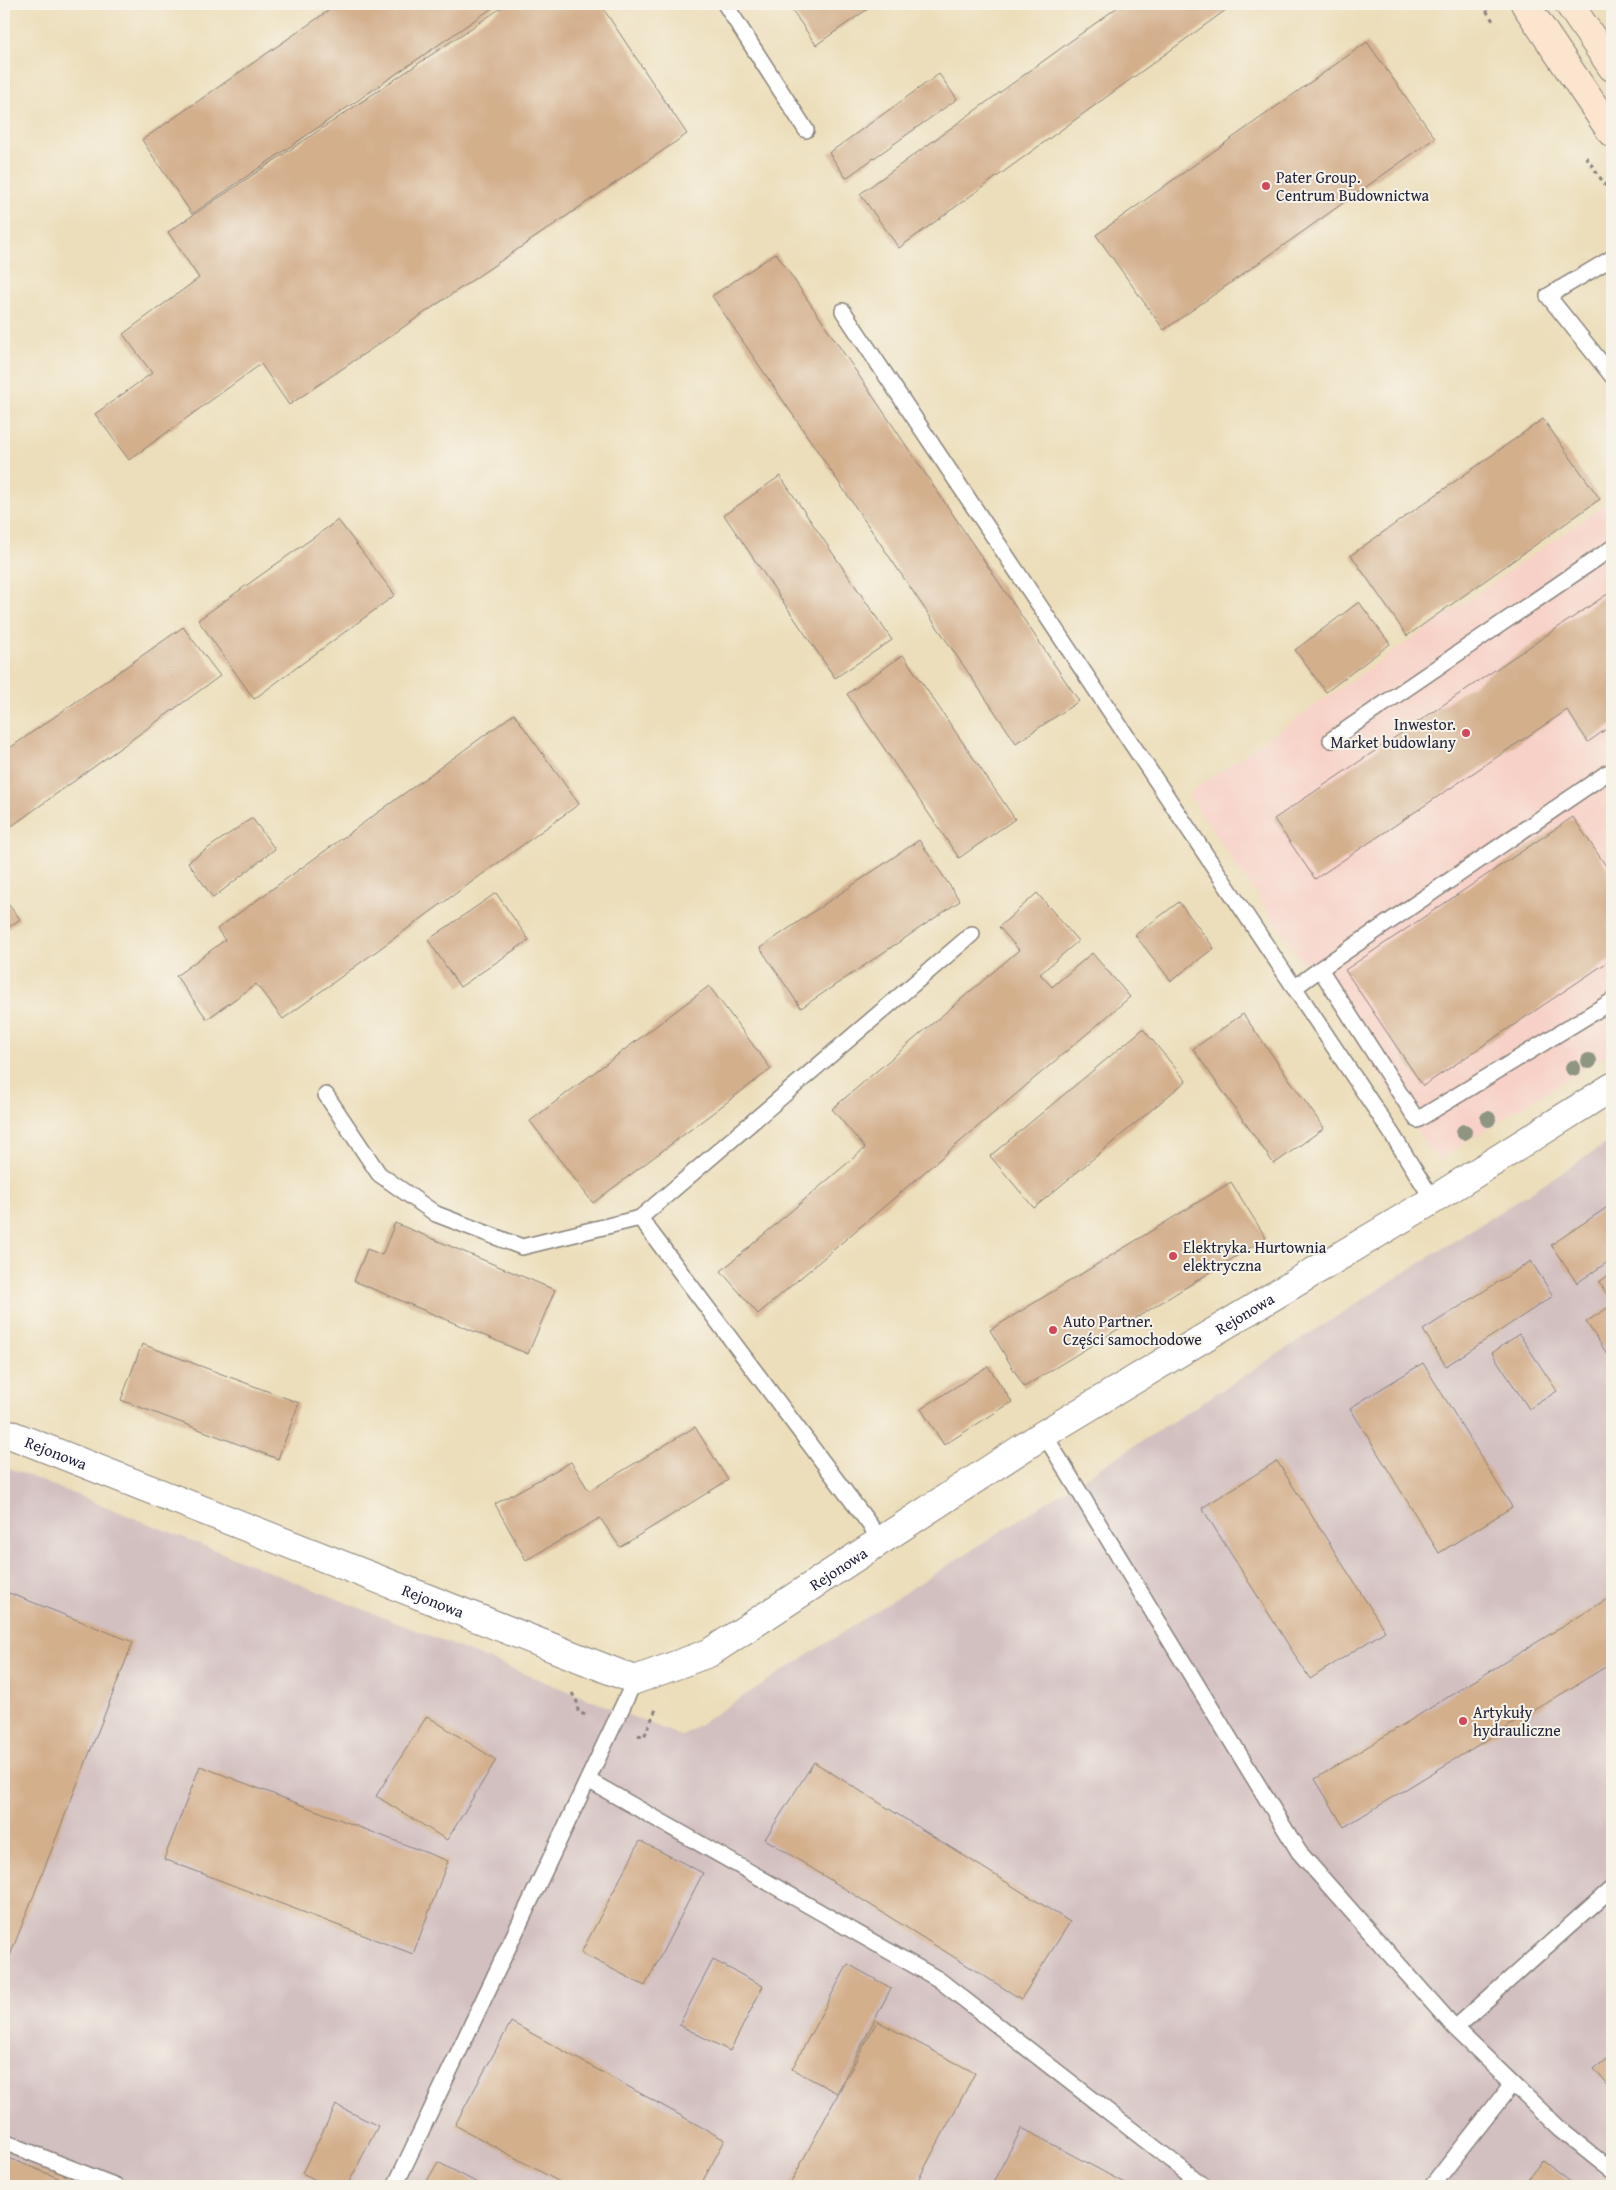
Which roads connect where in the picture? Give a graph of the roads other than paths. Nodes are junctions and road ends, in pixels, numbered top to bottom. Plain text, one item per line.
1 (725, 4) edge
2 (1525, 4) edge
3 (1569, 4) edge
4 (1612, 67) edge
5 (806, 130) dead end
6 (1612, 133) edge
7 (1612, 258) edge
8 (843, 311) dead end
9 (1612, 376) edge
10 (1612, 548) edge
11 (1330, 740) dead end
12 (1611, 774) edge
13 (972, 934) dead end
14 (1320, 969) junction
15 (1294, 988) junction
16 (1612, 1001) edge
17 (1612, 1087) edge
18 (326, 1095) dead end
19 (1433, 1200) junction
20 (640, 1218) junction
21 (4, 1432) edge
22 (1044, 1434) junction
23 (882, 1541) junction
24 (635, 1680) junction
25 (588, 1780) junction
26 (1612, 1888) edge
27 (1455, 2028) junction
28 (1512, 2084) junction
29 (4, 2142) edge
30 (1612, 2171) edge
31 (116, 2186) edge
32 (395, 2186) edge
33 (1204, 2186) edge
34 (1432, 2186) edge

1 - 5 lane
2 - 6 main road
3 - 4 main road
7 - 9 lane
8 - 15 lane
10 - 11 lane
12 - 14 lane
13 - 20 lane
14 - 15 lane
14 - 16 lane
15 - 19 lane
17 - 19 street, Rejonowa
18 - 20 lane
19 - 22 street, Rejonowa
20 - 23 lane
21 - 24 street, Rejonowa
22 - 23 street, Rejonowa
22 - 27 lane
23 - 24 street, Rejonowa
24 - 25 lane
25 - 32 lane
25 - 33 lane
26 - 27 lane
27 - 28 lane
28 - 30 lane
28 - 34 lane
29 - 31 lane

